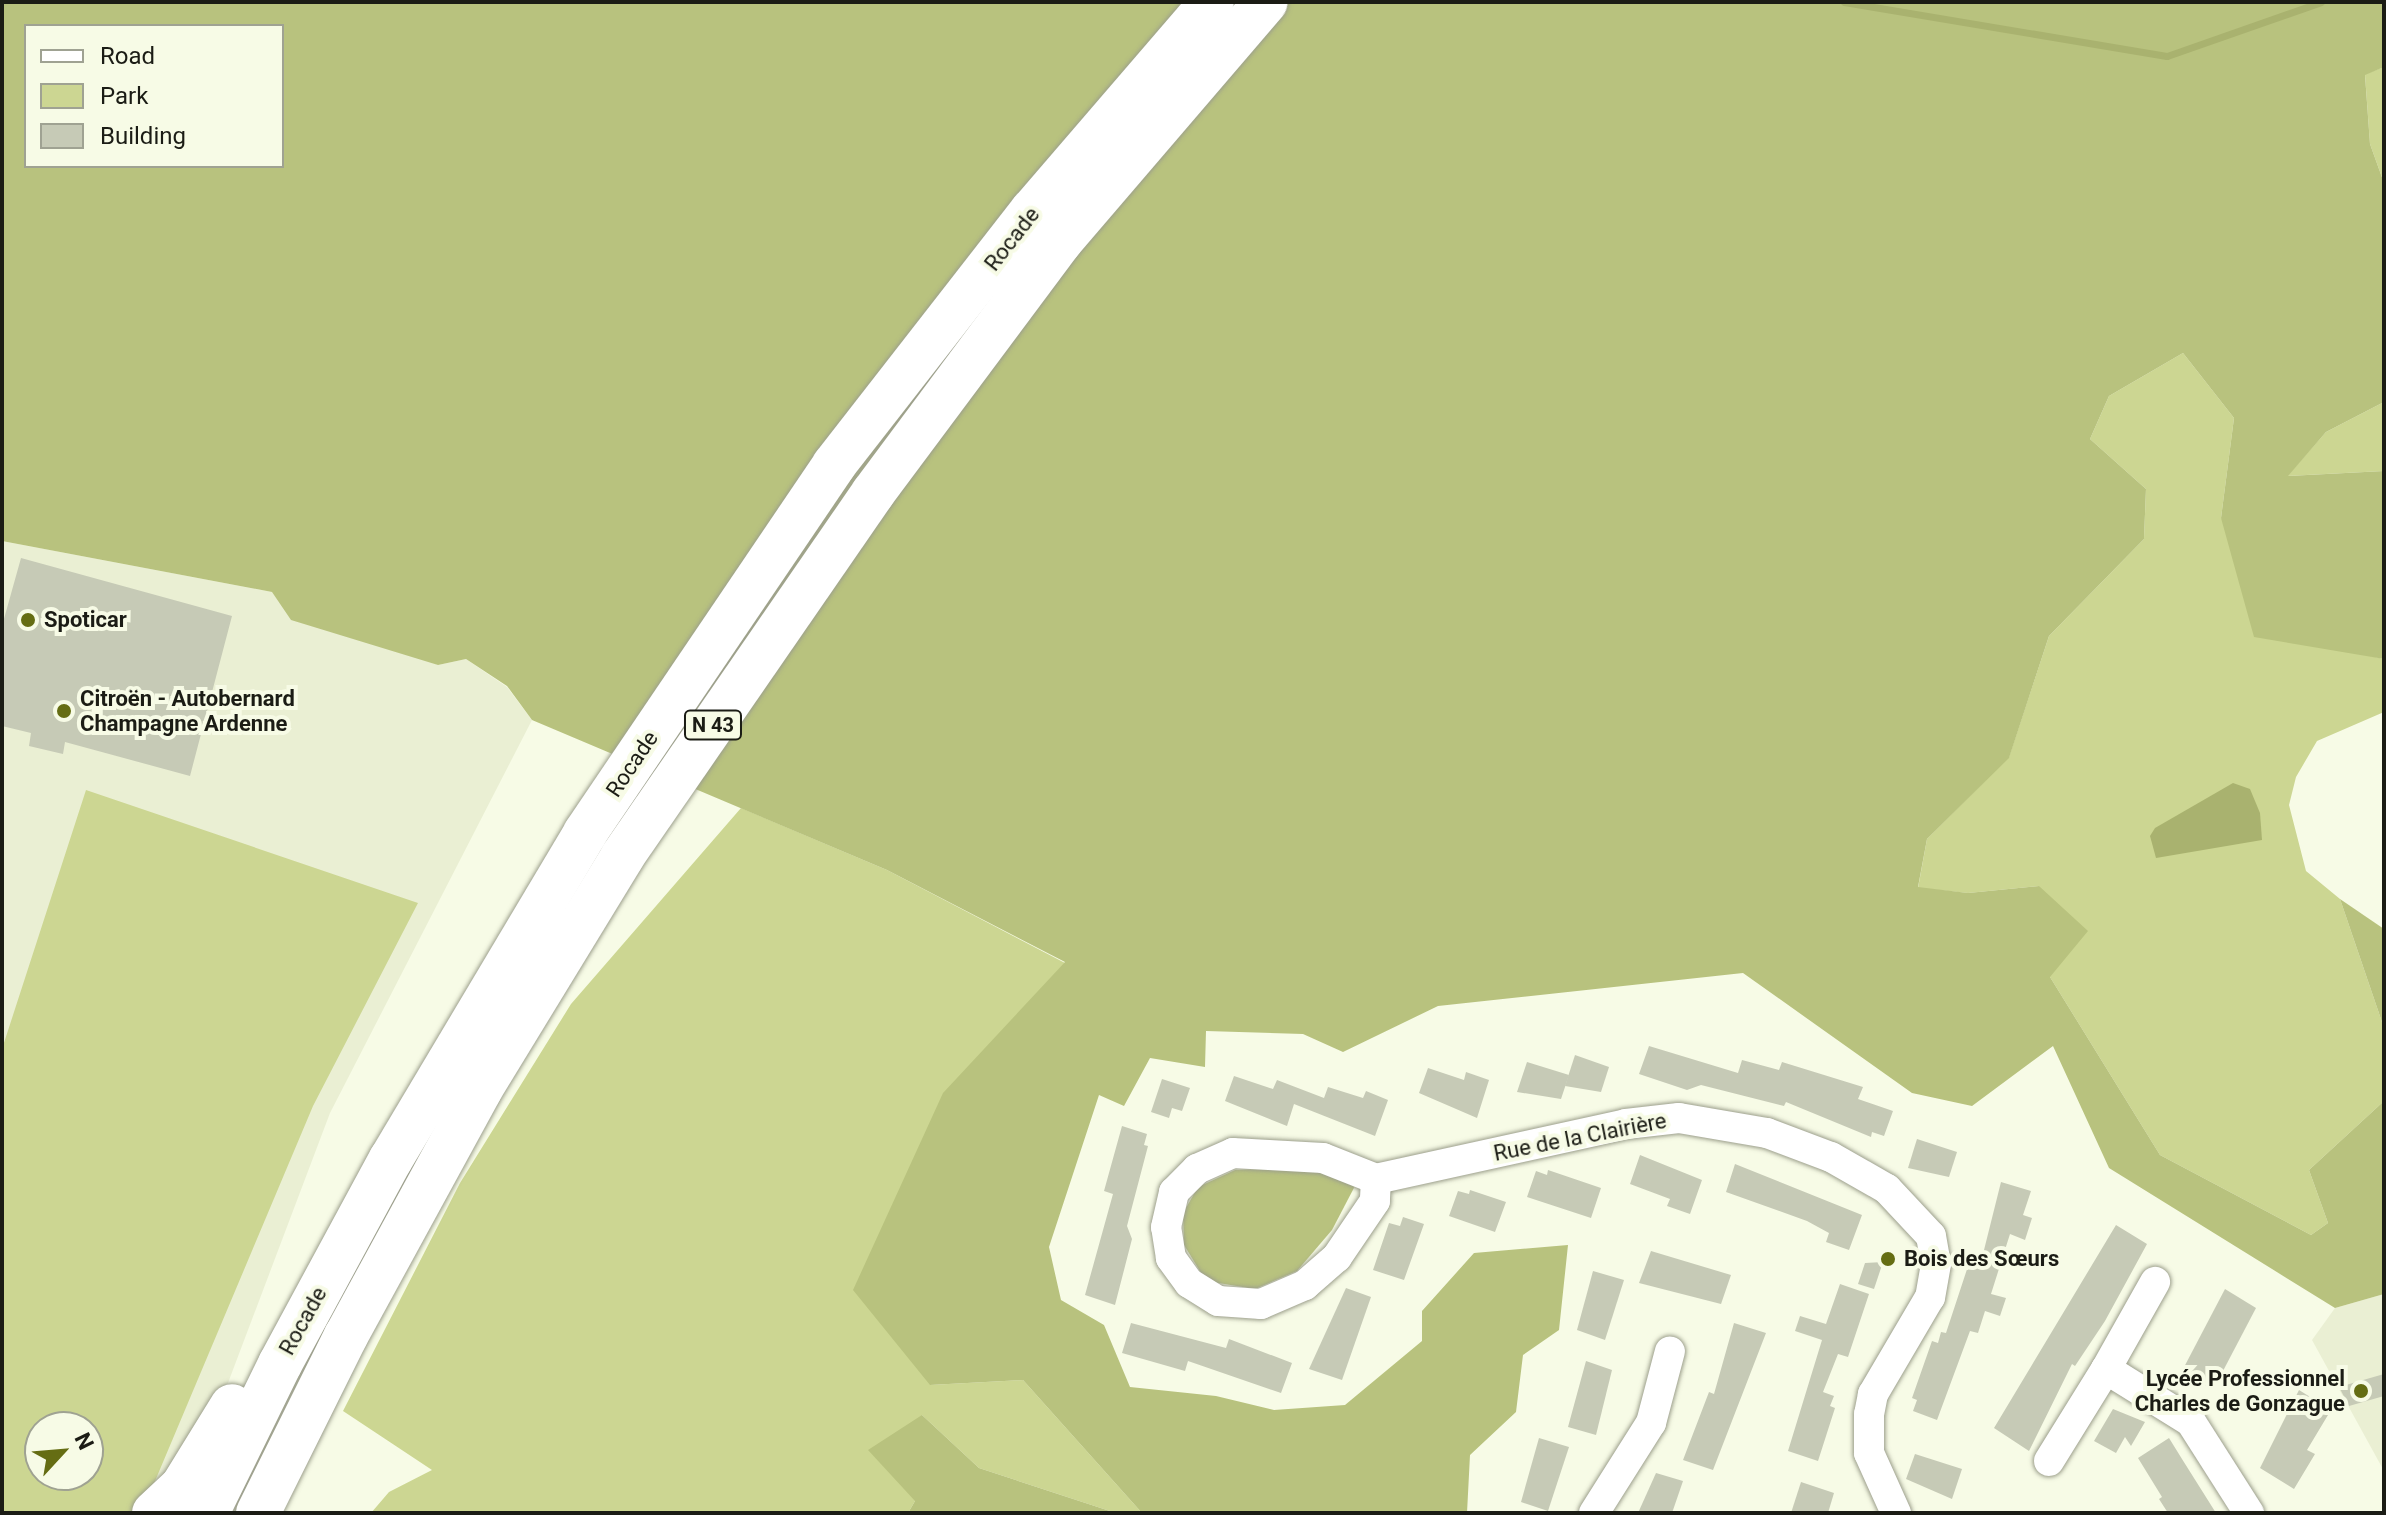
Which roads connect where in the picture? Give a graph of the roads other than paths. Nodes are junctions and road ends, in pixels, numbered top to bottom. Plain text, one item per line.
1 (1212, 2) edge
2 (1266, 2) edge
3 (391, 1159) junction
4 (1376, 1179) junction
5 (2155, 1282) dead end
6 (346, 1336) junction
7 (1670, 1351) dead end
8 (2106, 1369) junction
9 (2049, 1461) dead end
10 (154, 1513) edge
11 (207, 1513) edge
12 (258, 1513) edge
13 (277, 1513) edge
14 (1594, 1513) edge
15 (1896, 1513) edge
16 (2249, 1513) edge

1 - 3 highway, Rocade / N 43
2 - 6 highway, N 43
3 - 10 highway
3 - 11 highway, Rocade / N 43
4 - 4 street
4 - 15 street, Rue de la Clairière
5 - 8 street
6 - 12 highway, N 43
6 - 13 highway
7 - 14 street
8 - 9 street
8 - 16 street

